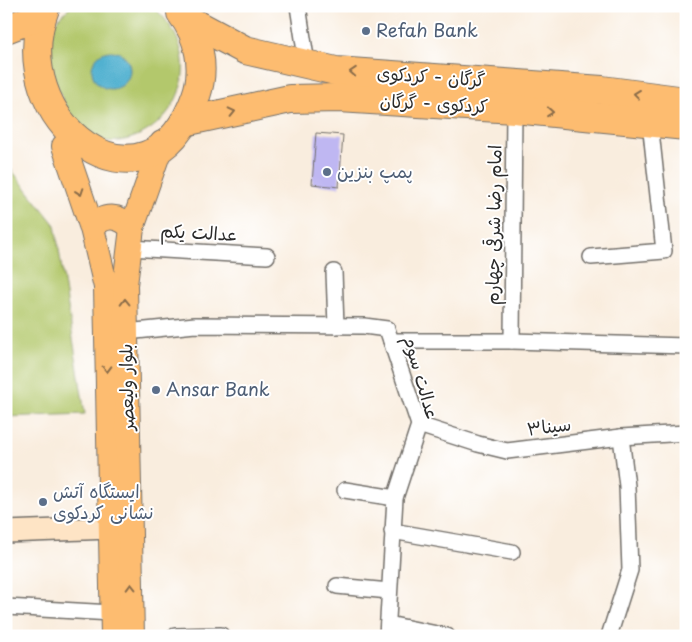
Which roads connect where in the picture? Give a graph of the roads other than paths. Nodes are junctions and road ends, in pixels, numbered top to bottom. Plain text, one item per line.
1 (298, 6) edge
2 (41, 12) edge
3 (180, 12) edge
4 (6, 29) edge
5 (307, 64) junction
6 (686, 100) edge
7 (514, 109) junction
8 (184, 122) junction
9 (650, 122) junction
10 (686, 126) edge
11 (162, 143) junction
12 (64, 146) junction
13 (92, 228) junction
14 (131, 238) junction
15 (267, 256) dead end
16 (591, 257) dead end
17 (334, 272) dead end
18 (336, 326) junction
19 (126, 332) junction
20 (391, 341) junction
21 (512, 341) junction
22 (686, 346) edge
23 (419, 425) junction
24 (686, 433) edge
25 (621, 437) junction
26 (345, 490) dead end
27 (396, 498) junction
28 (110, 528) junction
29 (392, 530) junction
30 (6, 532) edge
31 (512, 552) dead end
32 (337, 586) dead end
33 (389, 591) junction
34 (6, 607) edge
35 (112, 612) junction
36 (387, 630) edge
37 (221, 635) edge
38 (113, 636) edge
39 (132, 636) edge
40 (175, 636) edge
41 (447, 636) edge
42 (609, 636) edge

1 - 5 street
2 - 4 highway
2 - 12 highway
3 - 5 highway, گرگان - کردکوی
3 - 8 highway
6 -> 5 highway, گرگان - کردکوی
8 -> 7 highway, کردکوی - گرگان
7 -> 9 highway, کردکوی - گرگان
7 - 21 street, امام رضا شرقی چهارم
8 - 11 highway
9 - 10 highway, کردکوی - گرگان
9 - 16 street
11 - 12 highway
11 - 14 main road, بلوار ولیعصر
12 -> 13 main road, بلوار ولیعصر
13 - 14 main road
13 -> 28 main road, بلوار ولیعصر
14 - 15 street, عدالت یکم
19 -> 14 main road, بلوار ولیعصر
17 - 18 street
18 - 19 street, عدالت سوم
18 - 20 street, عدالت سوم
39 -> 19 main road, بلوار ولیعصر
20 - 21 street
20 - 23 street, عدالت سوم
21 - 22 street
23 - 25 street, سینا۳
23 - 27 street, عدالت سوم
24 - 25 street, سینا۳
25 - 42 street
26 - 27 street
27 - 29 street, عدالت سوم
28 - 30 street
28 - 35 main road, بلوار ولیعصر
29 - 31 street
29 - 33 street, عدالت سوم
32 - 33 street
33 - 36 street, عدالت سوم
34 - 35 street
35 - 38 main road, بلوار ولیعصر
36 - 41 street
37 - 40 street

